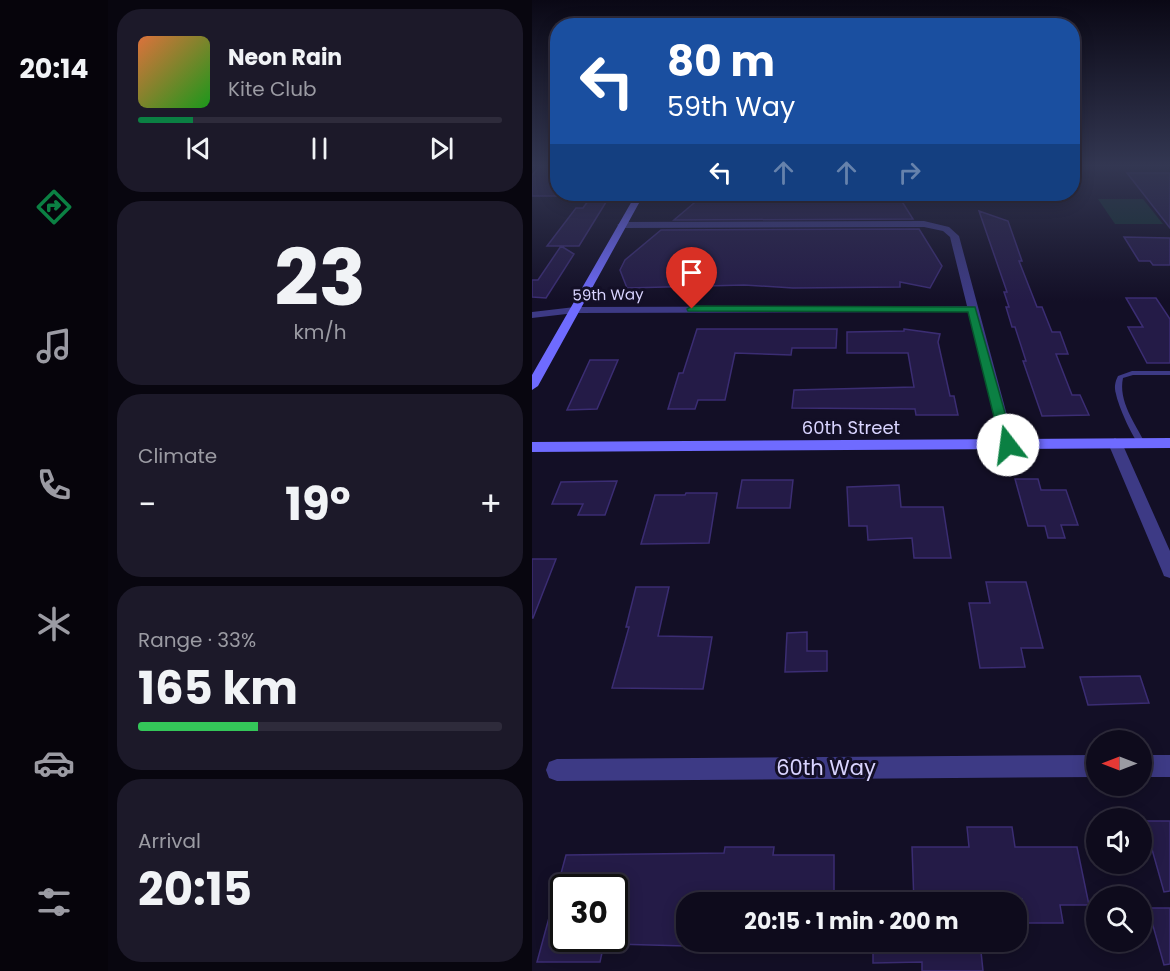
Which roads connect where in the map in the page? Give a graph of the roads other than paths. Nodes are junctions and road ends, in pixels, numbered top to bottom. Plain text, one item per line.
1 (631, 210) edge
2 (622, 225) junction
3 (972, 309) junction
4 (575, 310) junction
5 (532, 315) edge
6 (1170, 373) edge
7 (532, 386) edge
8 (1115, 443) junction
9 (1141, 443) junction
10 (1170, 443) edge
11 (1008, 445) junction
12 (532, 447) edge
13 (1170, 571) edge
14 (1086, 766) edge
15 (1152, 766) edge
16 (1170, 766) edge
17 (557, 770) dead end

1 - 2 street
2 - 3 street
2 - 4 street
3 - 4 street, 59th Way
3 - 11 street
4 - 5 street, 59th Way
4 - 7 street
6 - 9 lane
8 - 9 street, 60th Street
8 - 11 street, 60th Street
8 - 13 street
9 - 10 street, 60th Street
11 - 12 street, 60th Street
14 - 17 street, 60th Way
15 - 16 street

